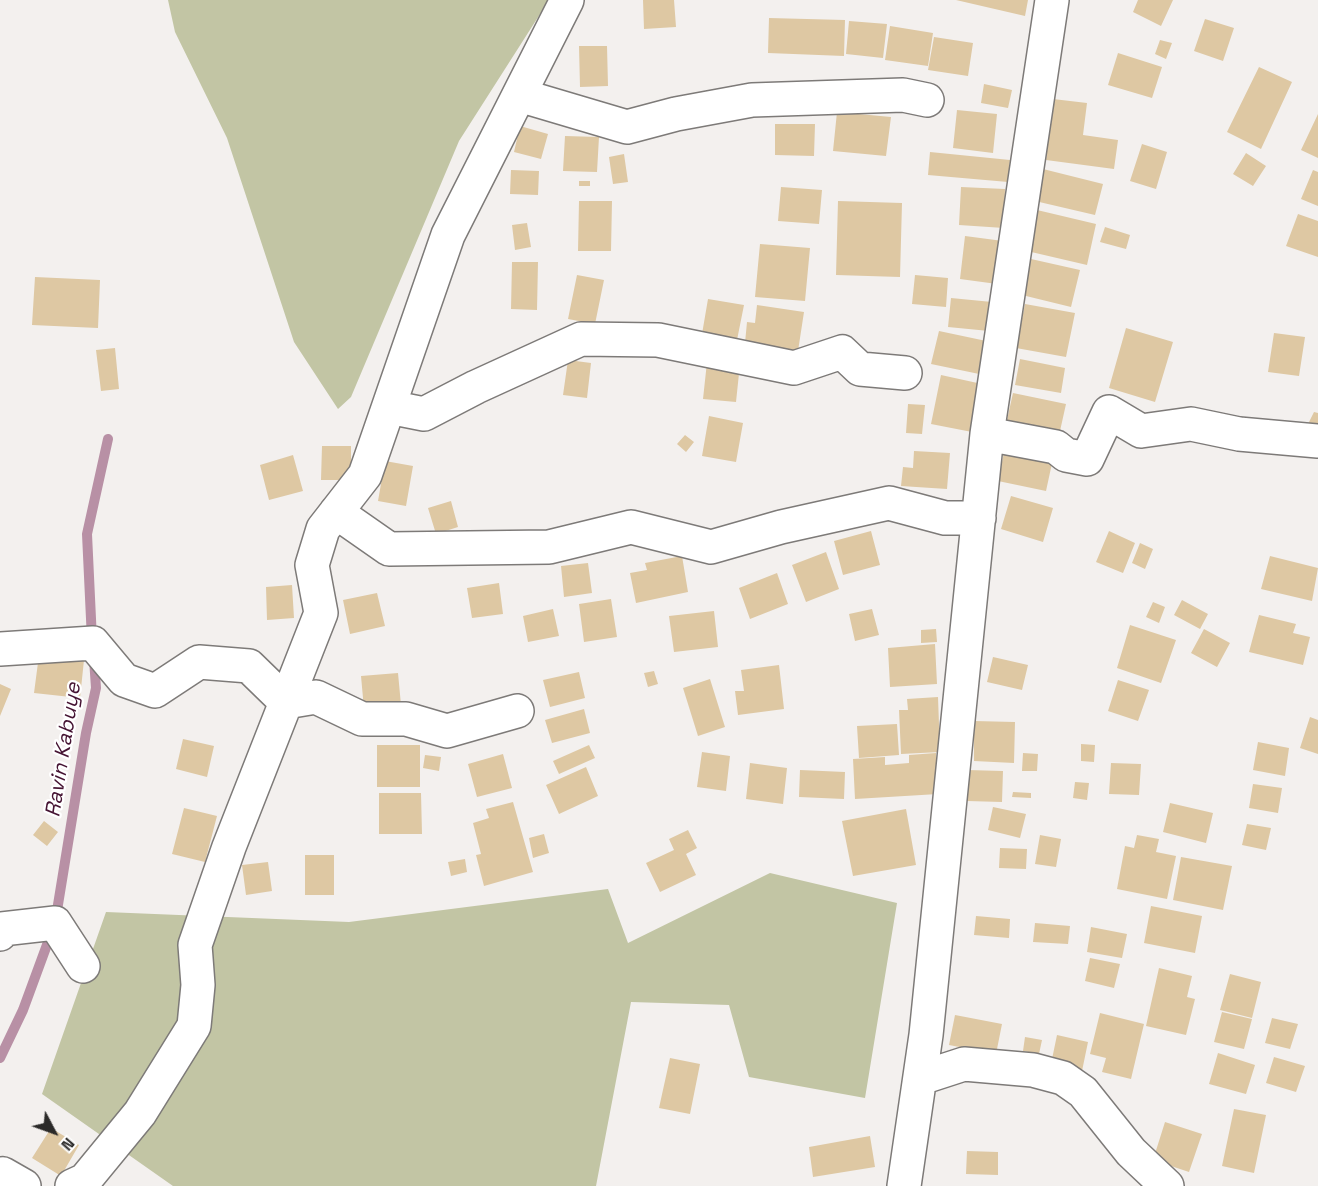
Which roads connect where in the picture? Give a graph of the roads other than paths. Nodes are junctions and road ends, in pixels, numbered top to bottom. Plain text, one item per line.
1 (567, 0) edge
2 (1052, 0) edge
3 (519, 94) junction
4 (927, 100) dead end
5 (905, 373) dead end
6 (389, 407) junction
7 (987, 435) junction
8 (1318, 441) edge
9 (336, 512) junction
10 (979, 518) junction
11 (0, 649) edge
12 (286, 702) junction
13 (517, 711) dead end
14 (0, 934) edge
15 (83, 966) dead end
16 (921, 1078) junction
17 (0, 1176) edge
18 (24, 1186) edge
19 (72, 1186) edge
20 (904, 1186) edge
21 (1167, 1186) edge

1 - 3 street
2 - 7 street
3 - 4 street
3 - 6 street
5 - 6 street
6 - 9 street
7 - 8 street
7 - 10 street
9 - 10 street
9 - 12 street
10 - 16 street
11 - 12 street
12 - 13 street
12 - 19 street
14 - 15 street
16 - 20 street
16 - 21 street
17 - 18 street

